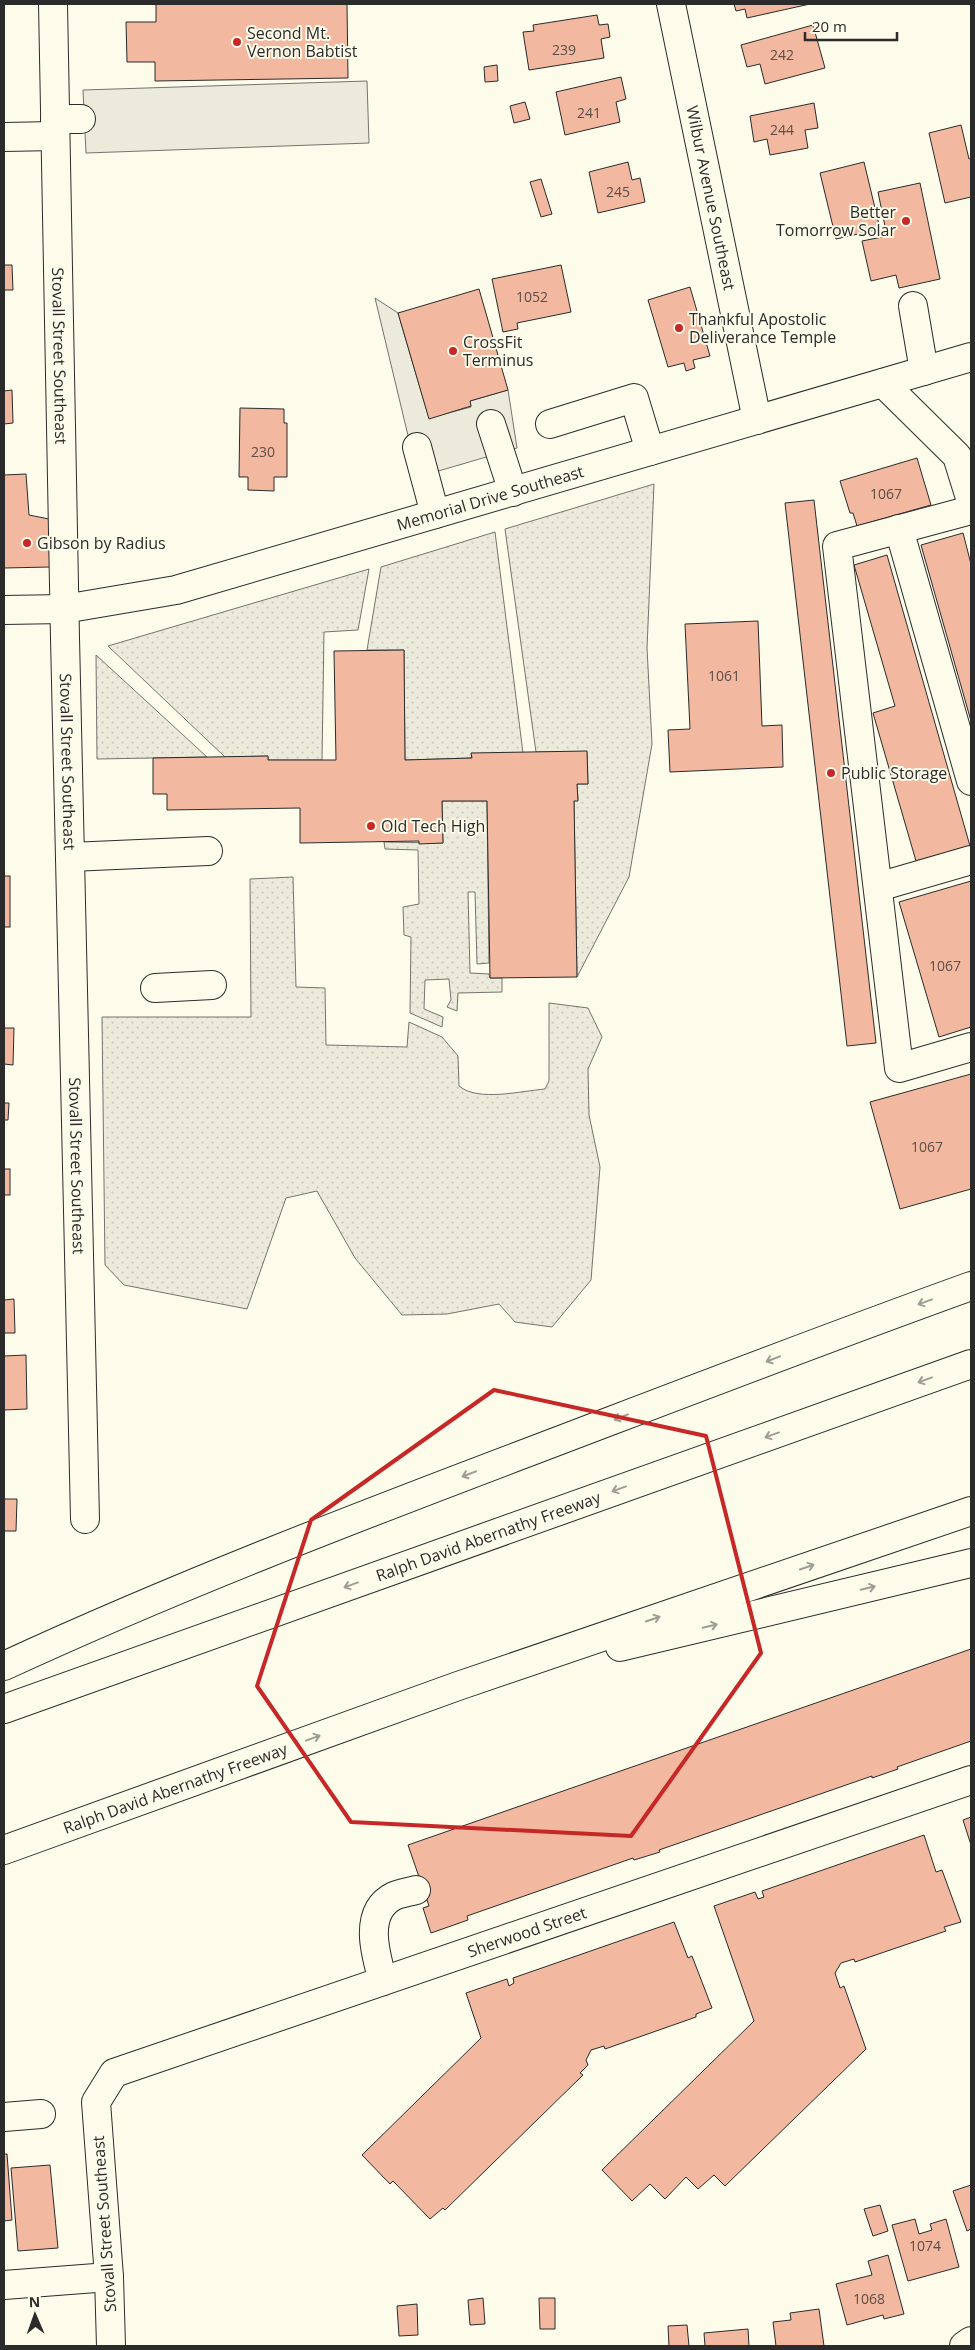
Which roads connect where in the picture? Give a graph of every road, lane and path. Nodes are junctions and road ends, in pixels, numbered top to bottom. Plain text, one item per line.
1 (53, 4) edge
2 (671, 4) edge
3 (64, 125) junction
4 (4, 137) edge
5 (913, 306) dead end
6 (971, 357) edge
7 (924, 371) junction
8 (883, 383) junction
9 (757, 420) junction
10 (491, 424) dead end
11 (550, 424) dead end
12 (417, 447) dead end
13 (650, 451) junction
14 (513, 492) junction
15 (971, 501) edge
16 (971, 510) edge
17 (435, 514) junction
18 (899, 530) junction
19 (64, 609) junction
20 (4, 610) edge
21 (971, 781) edge
22 (208, 851) dead end
23 (70, 857) junction
24 (971, 860) edge
25 (878, 887) junction
26 (212, 985) dead end
27 (155, 988) dead end
28 (971, 1047) edge
29 (971, 1286) edge
30 (971, 1364) edge
31 (971, 1511) edge
32 (85, 1519) dead end
33 (971, 1563) edge
34 (4, 1666) edge
35 (458, 1686) junction
36 (4, 1709) edge
37 (971, 1780) edge
38 (4, 1850) edge
39 (416, 1890) dead end
40 (383, 1981) junction
41 (96, 2102) joint
42 (41, 2114) dead end
43 (4, 2117) edge
44 (109, 2277) junction
45 (4, 2285) edge
46 (971, 2341) edge
47 (111, 2346) edge
48 (964, 2346) edge

1 - 3 main road, Stovall Street Southeast
2 - 9 main road, Wilbur Avenue Southeast
3 - 4 main road
3 - 19 main road, Stovall Street Southeast
5 - 7 main road
6 - 7 main road, Memorial Drive Southeast
7 - 8 main road, Memorial Drive Southeast
8 - 9 main road, Memorial Drive Southeast
8 - 15 main road
9 - 13 main road, Memorial Drive Southeast
10 - 14 main road
11 - 13 main road
12 - 17 main road
13 - 14 main road, Memorial Drive Southeast
14 - 17 main road, Memorial Drive Southeast
16 - 18 main road
17 - 19 main road, Memorial Drive Southeast
18 - 21 main road
18 - 25 main road
19 - 20 main road, Memorial Drive Southeast
19 - 23 main road, Stovall Street Southeast
22 - 23 main road
23 - 32 main road, Stovall Street Southeast
24 - 25 main road
25 - 28 main road
26 - 27 main road
29 -> 34 main road
30 -> 36 main road, Ralph David Abernathy Freeway
35 -> 31 main road, Ralph David Abernathy Freeway
35 -> 33 main road
38 -> 35 main road, Ralph David Abernathy Freeway
37 - 40 main road, Sherwood Street
39 - 40 main road
40 - 41 main road, Sherwood Street
41 - 44 main road, Stovall Street Southeast
42 - 43 main road
44 - 45 main road
44 - 47 main road, Stovall Street Southeast
46 - 48 main road

